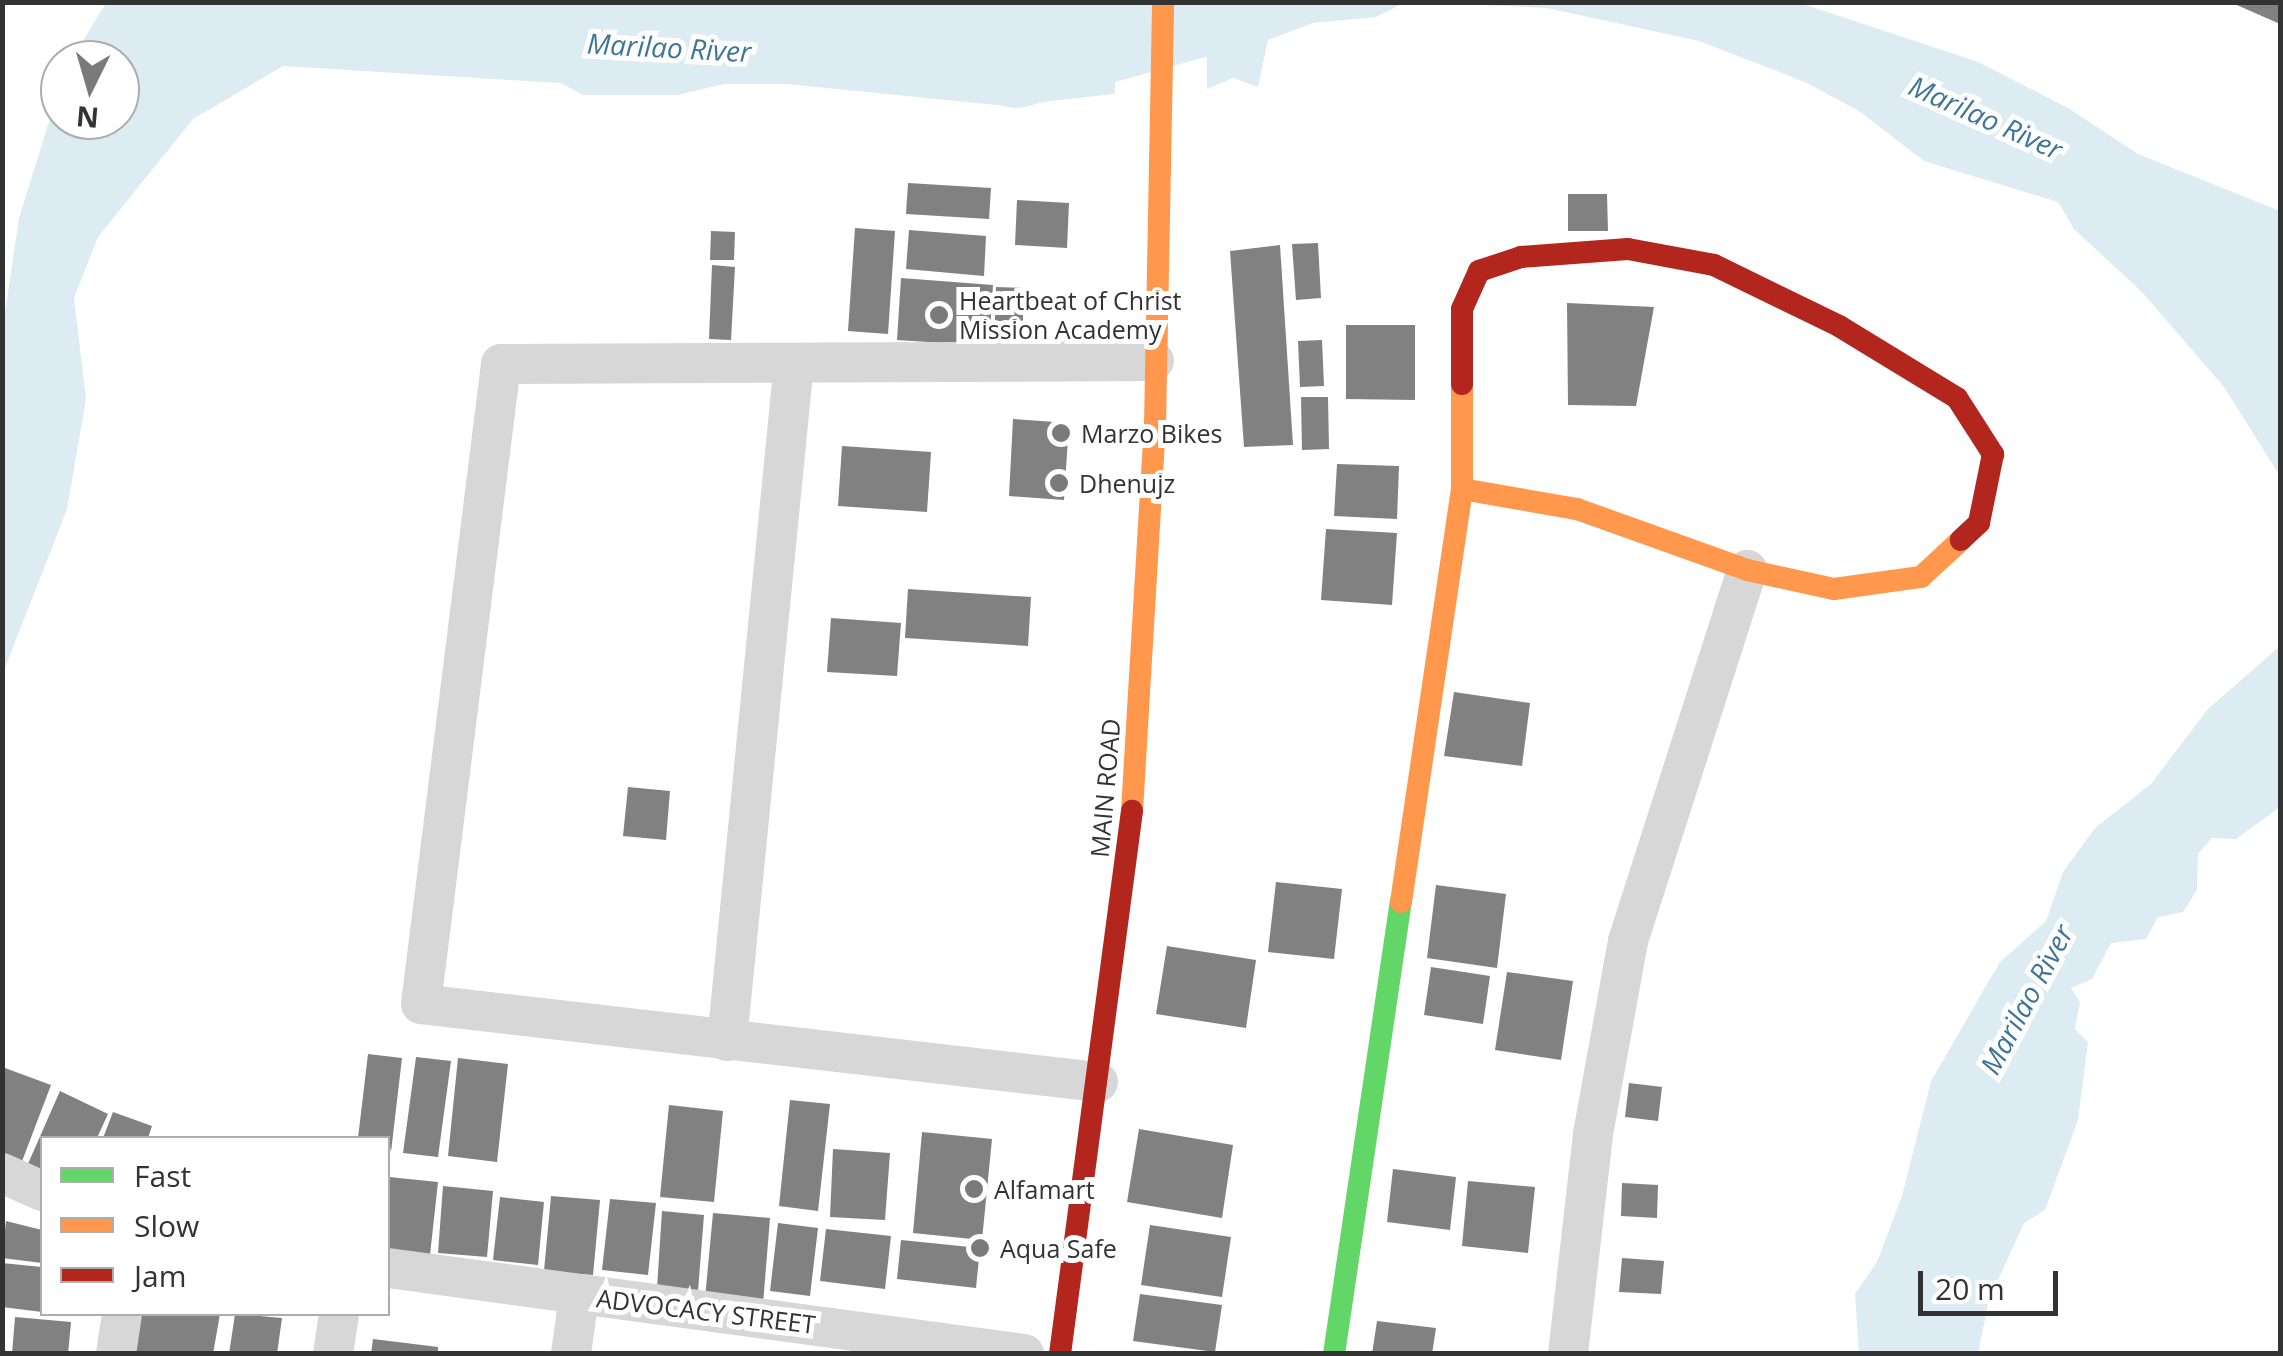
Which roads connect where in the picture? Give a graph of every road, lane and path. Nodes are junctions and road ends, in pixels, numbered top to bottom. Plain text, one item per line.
1 (1163, 2) edge
2 (1154, 362) junction
3 (794, 363) junction
4 (1462, 489) junction
5 (1746, 570) junction
6 (727, 1041) junction
7 (1098, 1082) junction
8 (2, 1173) edge
9 (40, 1190) edge
10 (390, 1268) edge
11 (579, 1296) junction
12 (122, 1316) edge
13 (339, 1316) edge
14 (798, 1338) edge
15 (116, 1354) edge
16 (333, 1354) edge
17 (570, 1354) edge
18 (1024, 1354) edge
19 (1060, 1354) edge
20 (1334, 1354) edge
21 (1568, 1354) edge

1 - 2 street, MAIN ROAD
2 - 3 street
2 - 7 street, MAIN ROAD
3 - 6 street
3 - 6 street
4 - 5 street
4 - 5 street
4 - 20 street
5 - 21 street
6 - 7 street
7 - 19 street, MAIN ROAD
8 - 9 street
10 - 11 street, ADVOCACY STREET
11 - 14 street, ADVOCACY STREET
11 - 17 street
12 - 15 street
13 - 16 street
14 - 18 street, ADVOCACY STREET

